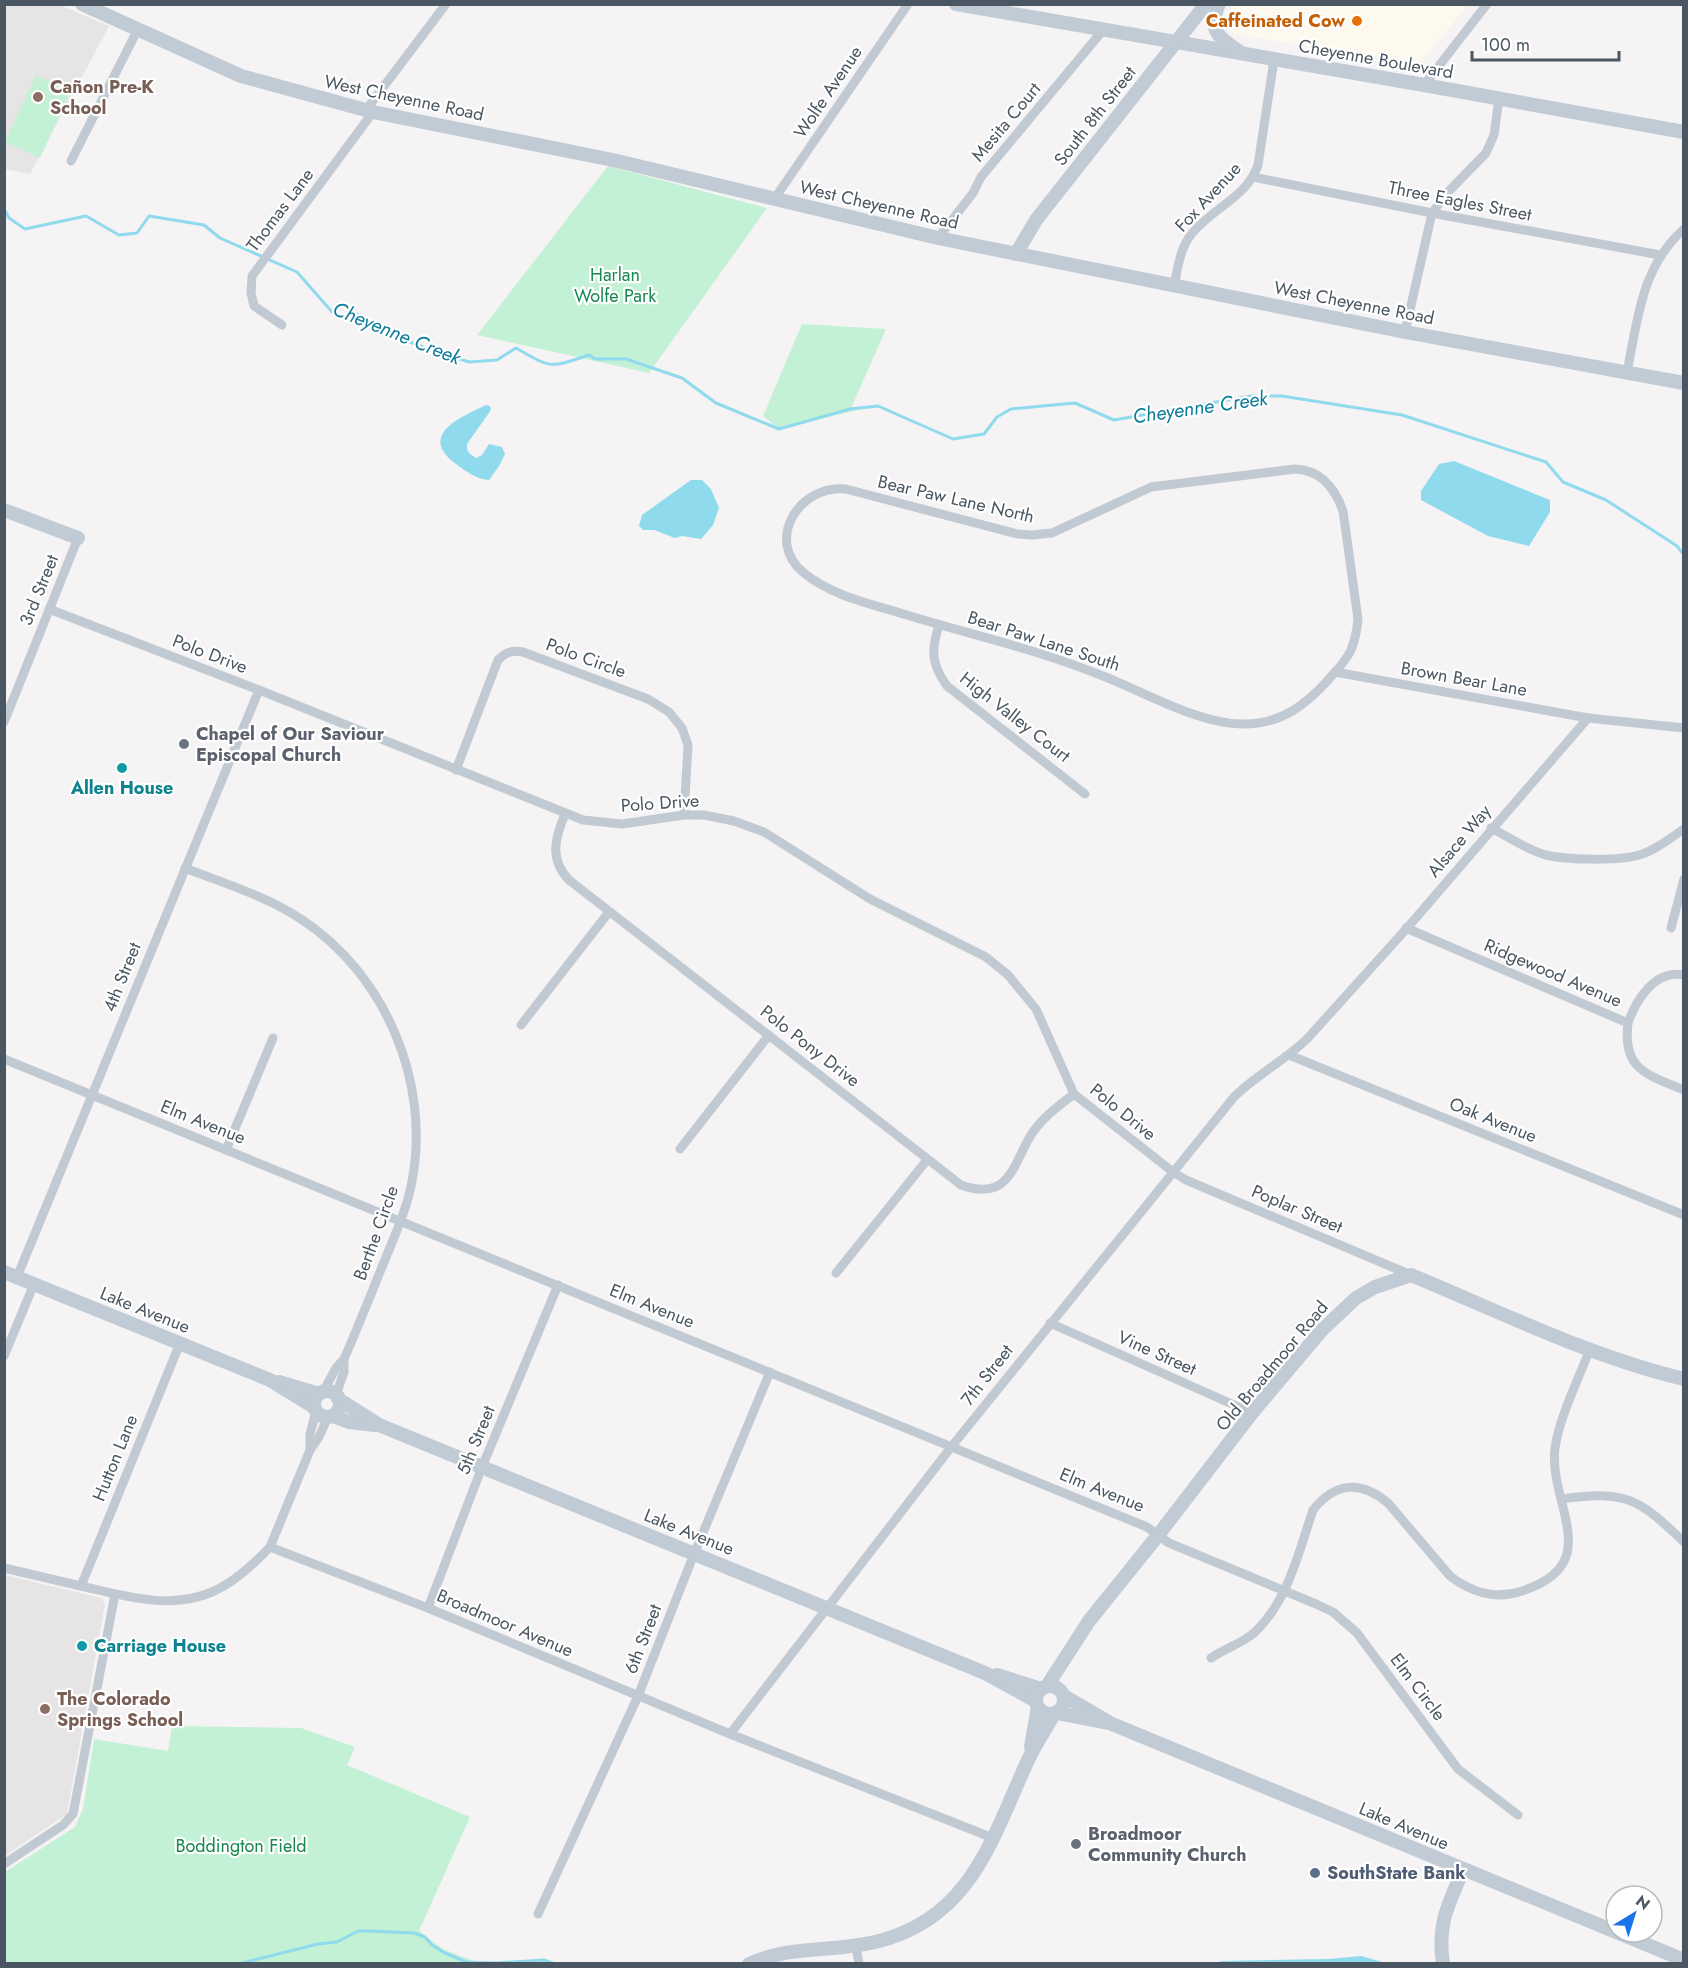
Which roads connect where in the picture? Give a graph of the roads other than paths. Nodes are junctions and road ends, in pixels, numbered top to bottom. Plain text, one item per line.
1 (82, 4) edge
2 (446, 4) edge
3 (908, 4) edge
4 (956, 4) edge
5 (1206, 4) edge
6 (1219, 4) edge
7 (1487, 4) edge
8 (138, 29) junction
9 (1104, 29) junction
10 (1176, 42) junction
11 (1244, 54) junction
12 (1274, 60) junction
13 (1424, 85) junction
14 (1499, 99) junction
15 (369, 111) junction
16 (1683, 132) edge
17 (71, 161) dead end
18 (1254, 177) junction
19 (775, 198) junction
20 (1432, 213) junction
21 (1683, 229) edge
22 (938, 238) junction
23 (1016, 254) junction
24 (1660, 255) junction
25 (1174, 285) junction
26 (282, 325) dead end
27 (1406, 332) junction
28 (1627, 372) junction
29 (1683, 383) edge
30 (4, 510) edge
31 (78, 538) joint
32 (787, 539) joint
33 (50, 609) junction
34 (939, 625) junction
35 (1335, 672) junction
36 (259, 690) junction
37 (1588, 718) junction
38 (4, 722) edge
39 (1683, 728) edge
40 (456, 770) junction
41 (1085, 794) dead end
42 (565, 814) junction
43 (684, 815) junction
44 (1491, 828) junction
45 (1683, 829) edge
46 (185, 868) junction
47 (1683, 879) edge
48 (609, 912) junction
49 (1406, 928) junction
50 (1671, 928) dead end
51 (1683, 975) edge
52 (1629, 1023) junction
53 (521, 1025) dead end
54 (769, 1035) junction
55 (273, 1038) dead end
56 (1290, 1055) junction
57 (4, 1059) edge
58 (1683, 1090) edge
59 (1074, 1094) junction
60 (92, 1095) junction
61 (680, 1149) dead end
62 (226, 1150) junction
63 (927, 1160) junction
64 (1173, 1172) junction
65 (1683, 1215) edge
66 (400, 1222) junction
67 (836, 1273) dead end
68 (11, 1274) edge
69 (1411, 1275) junction
70 (34, 1284) junction
71 (558, 1285) junction
72 (1050, 1323) junction
73 (180, 1343) junction
74 (1590, 1349) junction
75 (4, 1356) edge
76 (770, 1372) junction
77 (1683, 1379) edge
78 (326, 1404) junction
79 (1252, 1413) junction
80 (952, 1446) junction
81 (482, 1467) junction
82 (1561, 1499) junction
83 (1159, 1534) junction
84 (1683, 1542) edge
85 (270, 1546) junction
86 (694, 1554) junction
87 (4, 1568) edge
88 (81, 1586) junction
89 (1284, 1591) junction
90 (115, 1594) junction
91 (826, 1607) junction
92 (428, 1608) junction
93 (1070, 1653) junction
94 (1211, 1658) dead end
95 (1063, 1694) junction
96 (638, 1696) junction
97 (1040, 1696) junction
98 (1056, 1714) junction
99 (1112, 1724) junction
100 (730, 1734) junction
101 (1030, 1755) junction
102 (1518, 1815) dead end
103 (993, 1838) junction
104 (4, 1864) edge
105 (1463, 1870) junction
106 (538, 1914) dead end
107 (856, 1946) junction
108 (1683, 1960) edge
109 (749, 1964) edge
110 (859, 1964) edge
111 (1443, 1964) edge

1 - 8 main road, West Cheyenne Road
2 - 15 street, Thomas Lane
3 - 19 street, Wolfe Avenue
4 - 9 main road, Cheyenne Boulevard
5 - 10 main road, South 8th Street
6 - 11 main road
7 - 13 street
8 - 15 main road, West Cheyenne Road
8 - 17 street
9 - 10 main road, Cheyenne Boulevard
9 - 22 street, Mesita Court
10 - 11 main road, Cheyenne Boulevard
10 - 23 main road, South 8th Street
11 - 12 main road, Cheyenne Boulevard
12 - 13 main road, Cheyenne Boulevard
12 - 18 street, Fox Avenue
13 - 14 main road, Cheyenne Boulevard
14 - 16 main road, Cheyenne Boulevard
14 - 20 street
15 - 19 main road, West Cheyenne Road
15 - 26 street, Thomas Lane
18 - 20 street, Three Eagles Street
18 - 25 street, Fox Avenue
19 - 22 main road, West Cheyenne Road
20 - 24 street, Three Eagles Street
20 - 27 street
21 - 24 street
22 - 23 main road, West Cheyenne Road
23 - 25 main road, West Cheyenne Road
24 - 28 street
25 - 27 main road, West Cheyenne Road
27 - 28 main road, West Cheyenne Road
28 - 29 main road, West Cheyenne Road
30 - 31 main road
31 - 33 street, 3rd Street
32 - 34 street, Bear Paw Lane South
32 - 35 street, Bear Paw Lane North
33 - 36 street, Polo Drive
33 - 38 street, 3rd Street
34 - 35 street, Bear Paw Lane South
34 - 41 street, High Valley Court
35 - 37 street, Brown Bear Lane
36 - 40 street, Polo Drive
36 - 46 street, 4th Street
37 - 39 street
37 - 44 street, Alsace Way
40 - 42 street, Polo Drive
40 - 43 street, Polo Circle
42 - 43 street, Polo Drive
42 - 48 street, Polo Pony Drive
43 - 59 street, Polo Drive
44 - 45 street
44 - 49 street, Alsace Way
46 - 60 street, 4th Street
46 - 66 street, Berthe Circle
47 - 50 street
48 - 53 street
48 - 54 street, Polo Pony Drive
49 - 52 street, Ridgewood Avenue
49 - 56 street, Alsace Way
51 - 52 street
52 - 58 street, Ridgewood Avenue
54 - 61 street
54 - 63 street, Polo Pony Drive
55 - 62 street
56 - 64 street, 7th Street
56 - 65 street, Oak Avenue
57 - 60 street, Elm Avenue
59 - 63 street, Polo Pony Drive
59 - 64 street, Polo Drive
60 - 62 street, Elm Avenue
60 - 68 street, 4th Street
62 - 66 street, Elm Avenue
63 - 67 street
64 - 69 street, Poplar Street
64 - 72 street, 7th Street
66 - 71 street, Elm Avenue
66 - 78 street, Berthe Circle
68 - 70 main road, Lake Avenue
69 - 74 main road
69 - 79 main road, Old Broadmoor Road
70 - 73 main road, Lake Avenue
70 - 75 street
71 - 76 street, Elm Avenue
71 - 81 street, 5th Street
72 - 79 street, Vine Street
72 - 80 street, 7th Street
73 - 78 main road, Lake Avenue
73 - 88 street, Hutton Lane
74 - 77 main road
74 - 82 street
76 - 80 street, Elm Avenue
76 - 86 street, 6th Street
78 - 81 main road, Lake Avenue
78 - 85 street, Berthe Circle
79 - 83 main road, Old Broadmoor Road
80 - 83 street, Elm Avenue
80 - 91 street, 7th Street
81 - 86 main road, Lake Avenue
81 - 92 street, 5th Street
82 - 84 street
82 - 89 street
83 - 89 street, Elm Avenue
83 - 93 main road, Old Broadmoor Road
85 - 90 street
85 - 92 street, Broadmoor Avenue
86 - 91 main road, Lake Avenue
86 - 96 street, 6th Street
87 - 88 street
88 - 90 street
89 - 94 street
89 - 102 street, Elm Circle
90 - 104 street
91 - 97 main road, Lake Avenue
91 - 100 street, 7th Street
92 - 96 street, Broadmoor Avenue
93 - 95 main road, Old Broadmoor Road
93 - 97 main road, Old Broadmoor Road
95 - 97 main road
95 - 98 main road
95 - 99 main road, Lake Avenue
96 - 100 street, Broadmoor Avenue
96 - 106 street, 6th Street
97 - 98 main road
97 - 101 main road, Old Broadmoor Road
98 - 99 main road, Lake Avenue
98 - 101 main road, Old Broadmoor Road
99 - 105 main road, Lake Avenue
100 - 103 street, Broadmoor Avenue
101 - 103 main road, Old Broadmoor Road
103 - 107 main road, Old Broadmoor Road
105 - 108 main road, Lake Avenue
105 - 111 main road
107 - 109 main road, Old Broadmoor Road
107 - 110 street

